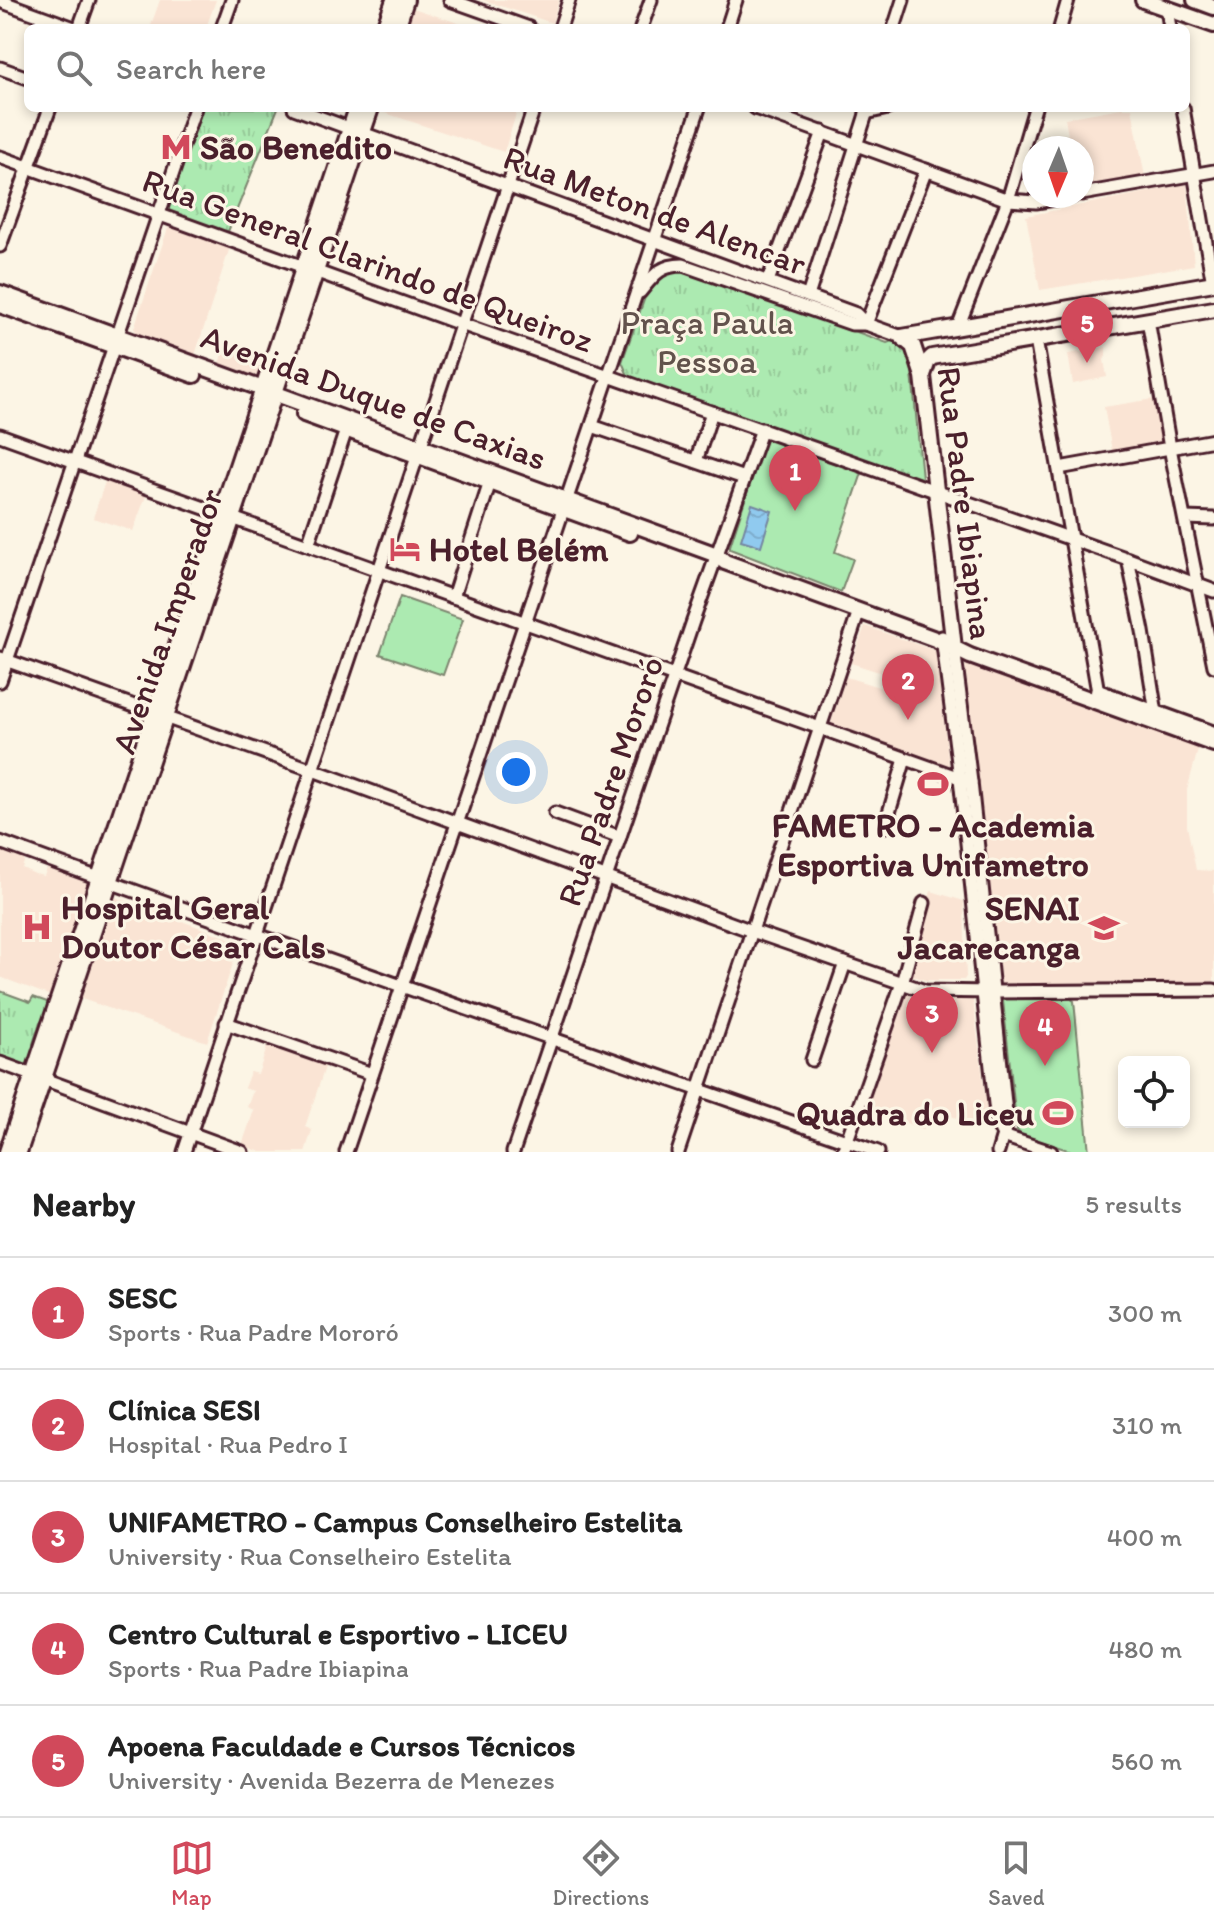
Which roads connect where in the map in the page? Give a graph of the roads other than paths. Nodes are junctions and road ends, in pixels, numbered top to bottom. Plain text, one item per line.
1 (89, 0) edge
2 (232, 0) edge
3 (394, 0) edge
4 (406, 0) edge
5 (450, 0) edge
6 (569, 0) edge
7 (651, 0) edge
8 (736, 0) edge
9 (903, 0) edge
10 (1068, 0) edge
11 (1143, 0) edge
12 (1195, 0) edge
13 (0, 1) edge
14 (1214, 7) edge
15 (1167, 8) junction
16 (1185, 15) junction
17 (1214, 18) edge
18 (66, 24) edge
19 (79, 24) edge
20 (223, 24) edge
21 (385, 24) edge
22 (398, 24) edge
23 (518, 24) edge
24 (561, 24) edge
25 (642, 24) edge
26 (728, 24) edge
27 (895, 24) edge
28 (1061, 24) edge
29 (1169, 24) edge
30 (1214, 25) edge
31 (0, 68) edge
32 (24, 77) edge
33 (49, 112) edge
34 (194, 112) edge
35 (305, 112) edge
36 (357, 112) edge
37 (368, 112) edge
38 (533, 112) edge
39 (698, 112) edge
40 (766, 112) edge
41 (866, 112) edge
42 (1034, 112) edge
43 (1184, 112) edge
44 (356, 131) junction
45 (823, 132) junction
46 (857, 144) junction
47 (0, 157) edge
48 (28, 167) junction
49 (926, 170) junction
50 (1214, 171) edge
51 (1193, 175) junction
52 (508, 185) junction
53 (1094, 192) edge
54 (1008, 200) junction
55 (1022, 201) edge
56 (159, 215) junction
57 (654, 240) junction
58 (0, 246) edge
59 (310, 269) junction
60 (768, 281) junction
61 (1213, 284) edge
62 (0, 293) edge
63 (808, 296) junction
64 (633, 301) junction
65 (0, 305) edge
66 (1214, 309) edge
67 (1148, 320) junction
68 (461, 324) junction
69 (866, 324) junction
70 (958, 327) junction
71 (902, 337) junction
72 (1036, 340) junction
73 (116, 341) junction
74 (608, 376) junction
75 (923, 376) junction
76 (268, 396) junction
77 (712, 412) junction
78 (592, 426) junction
79 (762, 429) junction
80 (346, 430) junction
81 (0, 435) edge
82 (1214, 440) edge
83 (1170, 448) junction
84 (419, 451) junction
85 (696, 461) junction
86 (75, 462) junction
87 (1059, 468) junction
88 (744, 478) junction
89 (490, 482) junction
90 (936, 492) junction
91 (565, 504) junction
92 (227, 516) junction
93 (1185, 518) junction
94 (1214, 519) edge
95 (1071, 539) junction
96 (308, 545) junction
97 (1128, 559) junction
98 (719, 560) junction
99 (379, 571) junction
100 (1197, 585) junction
101 (1214, 591) edge
102 (453, 597) junction
103 (859, 611) junction
104 (524, 623) junction
105 (948, 642) junction
106 (4, 659) edge
107 (1214, 666) edge
108 (675, 677) junction
109 (0, 681) edge
110 (1098, 692) junction
111 (1156, 713) junction
112 (160, 715) junction
113 (1174, 725) junction
114 (821, 729) junction
115 (1214, 734) edge
116 (1214, 744) edge
117 (905, 759) junction
118 (313, 770) junction
119 (965, 780) junction
120 (555, 813) dead end
121 (457, 823) junction
122 (885, 826) dead end
123 (620, 837) junction
124 (0, 842) edge
125 (607, 877) junction
126 (105, 881) junction
127 (924, 903) dead end
128 (752, 931) junction
129 (257, 936) junction
130 (845, 963) junction
131 (902, 983) junction
132 (402, 985) junction
133 (1214, 990) edge
134 (988, 992) junction
135 (226, 1023) junction
136 (552, 1038) junction
137 (812, 1060) dead end
138 (0, 1063) edge
139 (372, 1074) junction
140 (38, 1077) junction
141 (699, 1089) junction
142 (191, 1133) junction
143 (1003, 1136) junction
144 (845, 1147) edge
145 (7, 1152) edge
146 (19, 1152) edge
147 (184, 1152) edge
148 (241, 1152) edge
149 (346, 1152) edge
150 (513, 1152) edge
151 (678, 1152) edge
152 (878, 1152) edge
153 (998, 1152) edge
154 (1051, 1152) edge

1 - 19 street
2 - 20 street
3 - 21 main road
4 - 22 main road
5 - 23 street
6 - 24 street
7 - 25 street
8 - 26 street
9 - 27 street
10 - 28 street
11 - 15 main road
12 - 14 main road
13 - 18 street
15 - 16 main road
15 - 29 street
16 - 17 main road
16 - 30 main road
31 - 32 street
33 - 48 street
34 - 56 street
35 - 44 street, Rua Meton de Alencar
36 - 44 main road, Avenida Imperador
37 - 44 main road, Avenida Imperador
38 - 52 street
39 - 57 street
40 - 45 street
41 - 46 street
42 - 54 street
43 - 51 street
44 - 52 street, Rua Meton de Alencar
44 - 59 main road, Avenida Imperador
45 - 46 street
45 - 60 street
46 - 49 street
46 - 63 street
47 - 48 street, Rua General Clarindo de Queiroz
48 - 56 street, Rua General Clarindo de Queiroz
48 - 58 street
49 - 54 street
49 - 69 street
50 - 51 street
51 - 53 street
51 - 61 street
52 - 57 street, Rua Meton de Alencar
52 - 68 street
54 - 55 street
54 - 70 street
56 - 59 street, Rua General Clarindo de Queiroz
56 - 73 street
57 - 60 street, Rua Meton de Alencar
57 - 64 street
59 - 68 street, Rua General Clarindo de Queiroz
59 - 76 main road, Avenida Imperador
60 - 63 street, Rua Meton de Alencar
61 - 70 main road
62 - 73 main road, Avenida Duque de Caxias
63 - 69 street, Rua Meton de Alencar
64 - 69 street
64 - 74 street
65 - 73 main road, Avenida Duque de Caxias
66 - 67 main road
67 - 72 main road
67 - 83 street
68 - 74 street, Rua General Clarindo de Queiroz
68 - 84 street
69 - 71 street, Rua Meton de Alencar
70 - 71 main road
71 - 75 main road, Rua Padre Ibiapina
72 - 75 main road
72 - 87 street
73 - 76 main road, Avenida Duque de Caxias
73 - 86 street
74 - 77 street, Rua General Clarindo de Queiroz
74 - 78 street
75 - 90 main road, Rua Padre Ibiapina
76 - 80 main road, Avenida Duque de Caxias
76 - 84 main road, Avenida Duque de Caxias
76 - 92 main road, Avenida Imperador
77 - 79 street, Rua General Clarindo de Queiroz
77 - 85 street
78 - 85 street
78 - 91 street
79 - 88 street, Rua Padre Mororó
79 - 90 street, Rua General Clarindo de Queiroz
80 - 84 main road, Avenida Duque de Caxias
80 - 96 street
81 - 86 street
82 - 83 street
83 - 87 street
83 - 93 street
84 - 89 main road, Avenida Duque de Caxias
84 - 91 main road, Avenida Duque de Caxias
84 - 99 street
85 - 88 street
86 - 92 street
86 - 106 street
87 - 95 street
88 - 98 street, Rua Padre Mororó
89 - 91 main road, Avenida Duque de Caxias
89 - 102 street
90 - 95 street, Rua General Clarindo de Queiroz
90 - 105 main road, Rua Padre Ibiapina
91 - 98 main road, Avenida Duque de Caxias
91 - 104 street
92 - 96 street
92 - 112 main road, Avenida Imperador
93 - 94 street
93 - 100 street
95 - 97 street, Rua General Clarindo de Queiroz
95 - 110 street
96 - 99 street
97 - 100 street, Rua General Clarindo de Queiroz
97 - 111 street
98 - 103 main road, Avenida Duque de Caxias
98 - 108 street, Rua Padre Mororó
99 - 102 street
99 - 118 street
100 - 101 street, Rua General Clarindo de Queiroz
100 - 107 street
102 - 104 street
103 - 105 main road, Avenida Duque de Caxias
103 - 114 street
104 - 108 street
104 - 121 street
105 - 110 main road, Avenida Duque de Caxias
105 - 113 main road, Avenida Duque de Caxias
105 - 119 street, Rua Padre Ibiapina
106 - 109 street
106 - 112 street
108 - 114 street
108 - 123 street, Rua Padre Mororó
110 - 111 main road, Avenida Duque de Caxias
111 - 113 main road, Avenida Duque de Caxias
112 - 118 street
112 - 126 main road, Avenida Imperador
113 - 115 main road, Avenida Duque de Caxias
113 - 116 main road, Avenida Duque de Caxias
114 - 117 street
114 - 128 street
117 - 119 street
117 - 122 street
118 - 121 street
118 - 129 street
119 - 134 street, Rua Padre Ibiapina
120 - 123 street
121 - 125 street
121 - 132 street
123 - 125 street, Rua Padre Mororó
124 - 126 street
125 - 128 street
125 - 136 street, Rua Padre Mororó
126 - 129 street
126 - 140 main road, Avenida Imperador
127 - 131 street
128 - 130 street
128 - 141 street
129 - 132 street
129 - 135 street
130 - 131 street
130 - 137 street
131 - 134 street
131 - 144 street
132 - 136 street
132 - 139 street
133 - 134 street
134 - 143 street, Rua Padre Ibiapina
135 - 139 street
135 - 142 street
136 - 141 street
136 - 150 street, Rua Padre Mororó
138 - 140 street
139 - 149 street
140 - 142 street
140 - 145 main road, Avenida Imperador
140 - 146 main road, Avenida Imperador
141 - 144 street
141 - 151 street
142 - 147 street
142 - 148 street
143 - 153 street, Rua Padre Ibiapina
143 - 154 street
144 - 152 street

